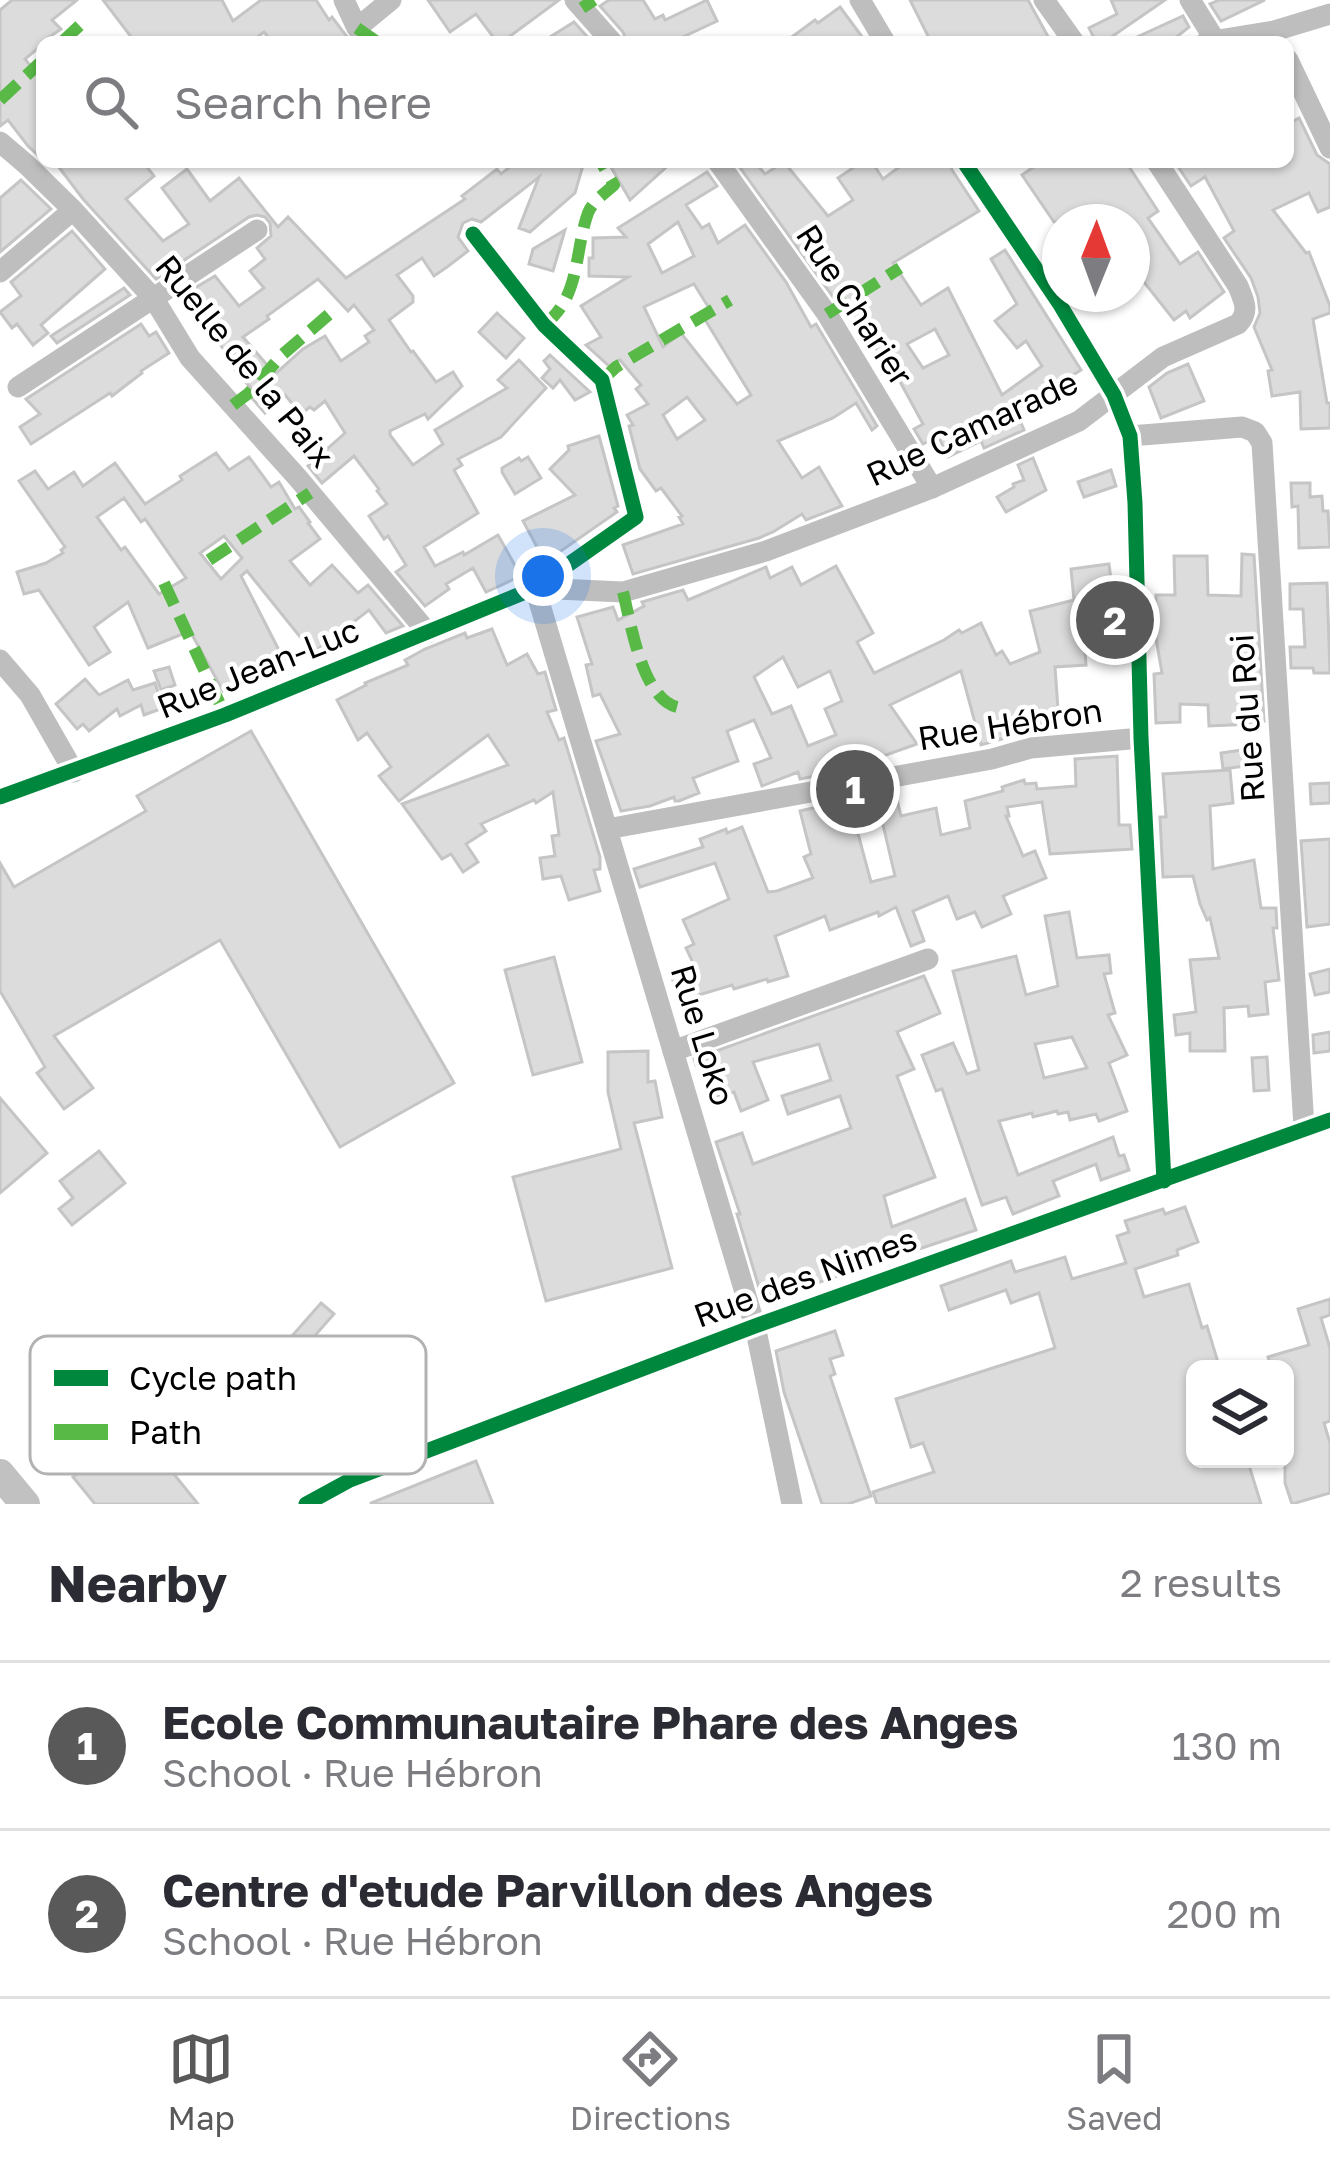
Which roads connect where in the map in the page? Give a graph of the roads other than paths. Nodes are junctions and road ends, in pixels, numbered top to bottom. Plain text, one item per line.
1 (344, 0) edge
2 (391, 0) edge
3 (575, 0) edge
4 (860, 0) edge
5 (1044, 0) edge
6 (1190, 0) edge
7 (1318, 11) edge
8 (607, 36) edge
9 (882, 36) edge
10 (1070, 36) edge
11 (1208, 36) edge
12 (1277, 36) edge
13 (1294, 73) edge
14 (1, 147) edge
15 (1330, 148) edge
16 (722, 168) edge
17 (968, 168) edge
18 (1161, 168) edge
19 (73, 210) junction
20 (257, 230) dead end
21 (473, 234) dead end
22 (0, 272) edge
23 (154, 299) junction
24 (18, 387) dead end
25 (1114, 395) junction
26 (1130, 436) junction
27 (932, 488) junction
28 (535, 588) junction
29 (428, 633) junction
30 (0, 660) edge
31 (1141, 738) junction
32 (74, 772) junction
33 (0, 796) edge
34 (607, 829) junction
35 (928, 959) dead end
36 (673, 1052) junction
37 (1330, 1120) edge
38 (1304, 1127) junction
39 (1164, 1181) junction
40 (755, 1326) junction
41 (426, 1451) edge
42 (0, 1474) edge
43 (366, 1474) edge
44 (25, 1504) edge
45 (306, 1504) edge
46 (792, 1504) edge

1 - 2 street
3 - 8 street
4 - 9 street
5 - 10 street
6 - 11 street
7 - 12 street
13 - 15 street
14 - 19 street, Ruelle de la Paix
16 - 27 street, Rue Charier
17 - 25 street
18 - 25 street, Rue Camarade
19 - 22 street
19 - 23 street, Ruelle de la Paix
20 - 23 street
21 - 28 street
23 - 24 street
23 - 29 street, Ruelle de la Paix
25 - 26 street
25 - 27 street, Rue Camarade
26 - 31 street
26 - 38 street, Rue du Roi
27 - 28 street, Rue Camarade
28 - 29 street, Rue Jean-Luc
28 - 34 street, Rue Loko
29 - 32 street, Rue Jean-Luc
30 - 32 street
31 - 34 street, Rue Hébron
31 - 39 street
32 - 33 street, Rue Jean-Luc
34 - 36 street, Rue Loko
35 - 36 street
36 - 40 street, Rue Loko
37 - 38 street, Rue des Nimes
38 - 39 street, Rue des Nimes
39 - 40 street, Rue des Nimes
40 - 41 street, Rue des Nimes
40 - 46 street, Rue Loko
42 - 44 street
43 - 45 street, Rue des Nimes

